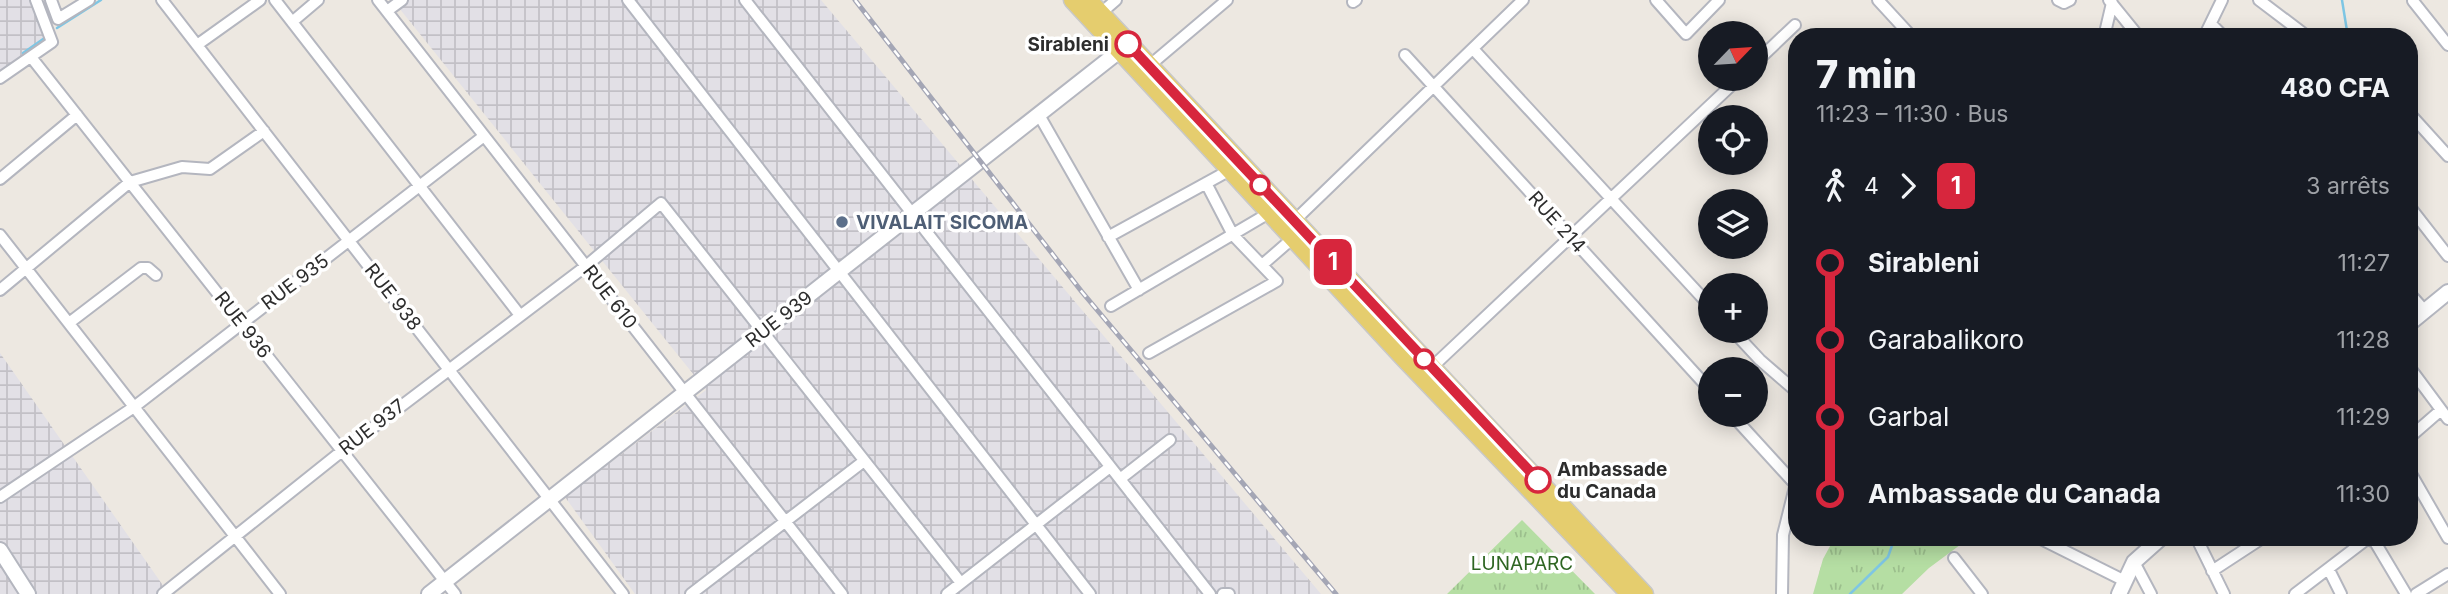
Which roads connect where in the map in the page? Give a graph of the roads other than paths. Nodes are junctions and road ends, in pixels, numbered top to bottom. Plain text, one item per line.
1 (36, 0) edge
2 (51, 0) edge
3 (89, 0) edge
4 (162, 0) edge
5 (260, 0) edge
6 (275, 0) edge
7 (318, 0) edge
8 (378, 0) edge
9 (401, 0) edge
10 (628, 0) edge
11 (745, 0) edge
12 (1072, 0) edge
13 (1089, 0) edge
14 (1116, 0) edge
15 (1227, 0) edge
16 (1523, 0) edge
17 (1657, 0) edge
18 (1719, 0) edge
19 (2058, 0) edge
20 (2070, 0) edge
21 (2222, 0) edge
22 (2259, 0) edge
23 (1882, 1) edge
24 (2110, 1) edge
25 (2413, 1) edge
26 (387, 11) junction
27 (1101, 13) junction
28 (292, 22) junction
29 (2211, 24) junction
30 (1795, 25) dead end
31 (1792, 28) edge
32 (1904, 28) edge
33 (2106, 28) edge
34 (2132, 28) edge
35 (2209, 28) edge
36 (2215, 28) edge
37 (2296, 28) edge
38 (1788, 32) edge
39 (197, 45) junction
40 (2448, 45) edge
41 (1124, 48) junction
42 (1474, 50) junction
43 (1768, 51) edge
44 (1405, 55) dead end
45 (31, 57) junction
46 (1149, 66) junction
47 (0, 78) edge
48 (1435, 88) junction
49 (1725, 91) edge
50 (77, 115) junction
51 (1039, 116) junction
52 (2418, 123) edge
53 (264, 131) junction
54 (484, 136) junction
55 (2448, 156) edge
56 (1230, 170) junction
57 (0, 179) edge
58 (130, 182) junction
59 (1206, 183) junction
60 (420, 187) junction
61 (1611, 199) junction
62 (1269, 213) junction
63 (912, 214) junction
64 (2418, 217) edge
65 (1290, 230) junction
66 (1233, 234) junction
67 (0, 235) edge
68 (1108, 237) junction
69 (1571, 237) junction
70 (350, 242) junction
71 (2448, 256) edge
72 (1262, 265) junction
73 (586, 266) junction
74 (27, 270) junction
75 (839, 272) junction
76 (156, 275) dead end
77 (0, 290) edge
78 (1139, 290) junction
79 (2448, 292) edge
80 (1698, 293) edge
81 (2418, 303) edge
82 (1111, 306) dead end
83 (2425, 311) junction
84 (519, 314) junction
85 (2418, 317) edge
86 (241, 323) junction
87 (69, 324) junction
88 (762, 332) junction
89 (1744, 343) edge
90 (1149, 353) dead end
91 (448, 368) junction
92 (1427, 372) junction
93 (1698, 377) edge
94 (2418, 379) edge
95 (1788, 384) edge
96 (685, 393) junction
97 (134, 407) junction
98 (2445, 414) edge
99 (1744, 427) edge
100 (2418, 432) edge
101 (1170, 440) dead end
102 (342, 451) junction
103 (864, 461) junction
104 (1110, 467) junction
105 (1788, 473) edge
106 (1120, 479) junction
107 (2418, 486) edge
108 (0, 497) edge
109 (550, 499) junction
110 (1788, 514) edge
111 (786, 522) junction
112 (1035, 525) junction
113 (236, 537) junction
114 (2448, 538) edge
115 (2051, 546) edge
116 (2152, 546) edge
117 (2200, 546) edge
118 (2250, 546) edge
119 (2351, 546) edge
120 (2377, 546) edge
121 (0, 550) edge
122 (1954, 558) dead end
123 (2134, 562) junction
124 (2329, 570) junction
125 (2212, 571) junction
126 (2448, 573) edge
127 (445, 581) junction
128 (961, 583) junction
129 (2122, 587) edge
130 (1785, 592) edge
131 (28, 594) edge
132 (163, 594) edge
133 (280, 594) edge
134 (429, 594) edge
135 (455, 594) edge
136 (623, 594) edge
137 (691, 594) edge
138 (842, 594) edge
139 (947, 594) edge
140 (1090, 594) edge
141 (1210, 594) edge
142 (1223, 594) edge
143 (1229, 594) edge
144 (1629, 594) edge
145 (1645, 594) edge
146 (1982, 594) edge
147 (2151, 594) edge
148 (2224, 594) edge
149 (2295, 594) edge
150 (2342, 594) edge
151 (2406, 594) edge
152 (2416, 594) edge

1 - 45 street
2 - 3 street
4 - 39 street, RUE 938
5 - 39 street
6 - 28 street
7 - 28 street
8 - 26 street, RUE 610
9 - 26 street
10 - 75 street
11 - 63 street
12 - 41 main road
13 - 27 main road
14 - 27 street
15 - 46 street
16 - 42 street
17 - 18 street
19 - 20 street
21 - 29 street
22 - 37 street
23 - 32 street
24 - 33 street
24 - 34 street
25 - 40 street
26 - 54 street, RUE 610
27 - 41 main road
28 - 60 street
29 - 35 street
29 - 36 street
30 - 31 street
38 - 43 street
39 - 53 street, RUE 938
41 - 46 main road
41 - 51 main road, RUE 939
41 - 56 main road
42 - 48 street
42 - 61 street
44 - 48 street, RUE 214
45 - 47 street
45 - 50 street, RUE 936
46 - 65 main road
48 - 65 street
48 - 69 street, RUE 214
49 - 61 street
50 - 57 street
50 - 58 street, RUE 936
51 - 63 main road, RUE 939
51 - 68 street
52 - 55 street
53 - 58 street
53 - 70 street, RUE 938
54 - 60 street, RUE 935
54 - 73 street, RUE 610
56 - 59 street
56 - 62 main road
58 - 74 street
58 - 86 street, RUE 936
59 - 66 street
59 - 68 street
60 - 70 street, RUE 935
60 - 84 street
61 - 69 street
61 - 80 street
62 - 65 main road
62 - 66 street
63 - 75 main road, RUE 939
63 - 104 street
64 - 71 street
65 - 72 street
65 - 92 main road
66 - 72 street
66 - 78 street
67 - 74 street
68 - 78 street
69 - 92 street
69 - 93 street, RUE 214
70 - 86 street, RUE 935
70 - 91 street, RUE 938
72 - 90 street
73 - 84 street, RUE 937
73 - 88 street, RUE 937
73 - 96 street, RUE 610
74 - 77 street
74 - 87 street
75 - 88 main road, RUE 939
75 - 112 street
76 - 87 street
78 - 82 street
79 - 83 main road
81 - 83 street
83 - 85 main road
84 - 91 street, RUE 937
86 - 97 street, RUE 935
86 - 102 street, RUE 936
87 - 97 street
88 - 96 main road, RUE 939
88 - 103 street
89 - 95 street
91 - 102 street, RUE 937
91 - 109 street, RUE 938
92 - 144 main road
92 - 145 main road
94 - 98 street
96 - 109 main road, RUE 939
96 - 111 street, RUE 610
97 - 108 street, RUE 935
97 - 113 street
98 - 100 street
99 - 105 street
101 - 106 street
102 - 113 street, RUE 937
102 - 127 street, RUE 936
103 - 111 street
103 - 128 street
104 - 106 street
104 - 112 street
106 - 141 street
107 - 114 street
109 - 127 main road, RUE 939
109 - 136 street, RUE 938
110 - 130 street
111 - 137 street
111 - 138 street, RUE 610
112 - 128 street
112 - 140 street
113 - 132 street, RUE 937
113 - 133 street
115 - 129 street
116 - 123 main road
117 - 125 street
118 - 125 street
119 - 124 street
120 - 151 street
121 - 131 main road
122 - 146 street
123 - 129 main road
123 - 147 street
124 - 149 street
124 - 150 street
125 - 148 street
126 - 152 street
127 - 134 main road, RUE 939
127 - 135 street, RUE 936
128 - 139 street
142 - 143 street

